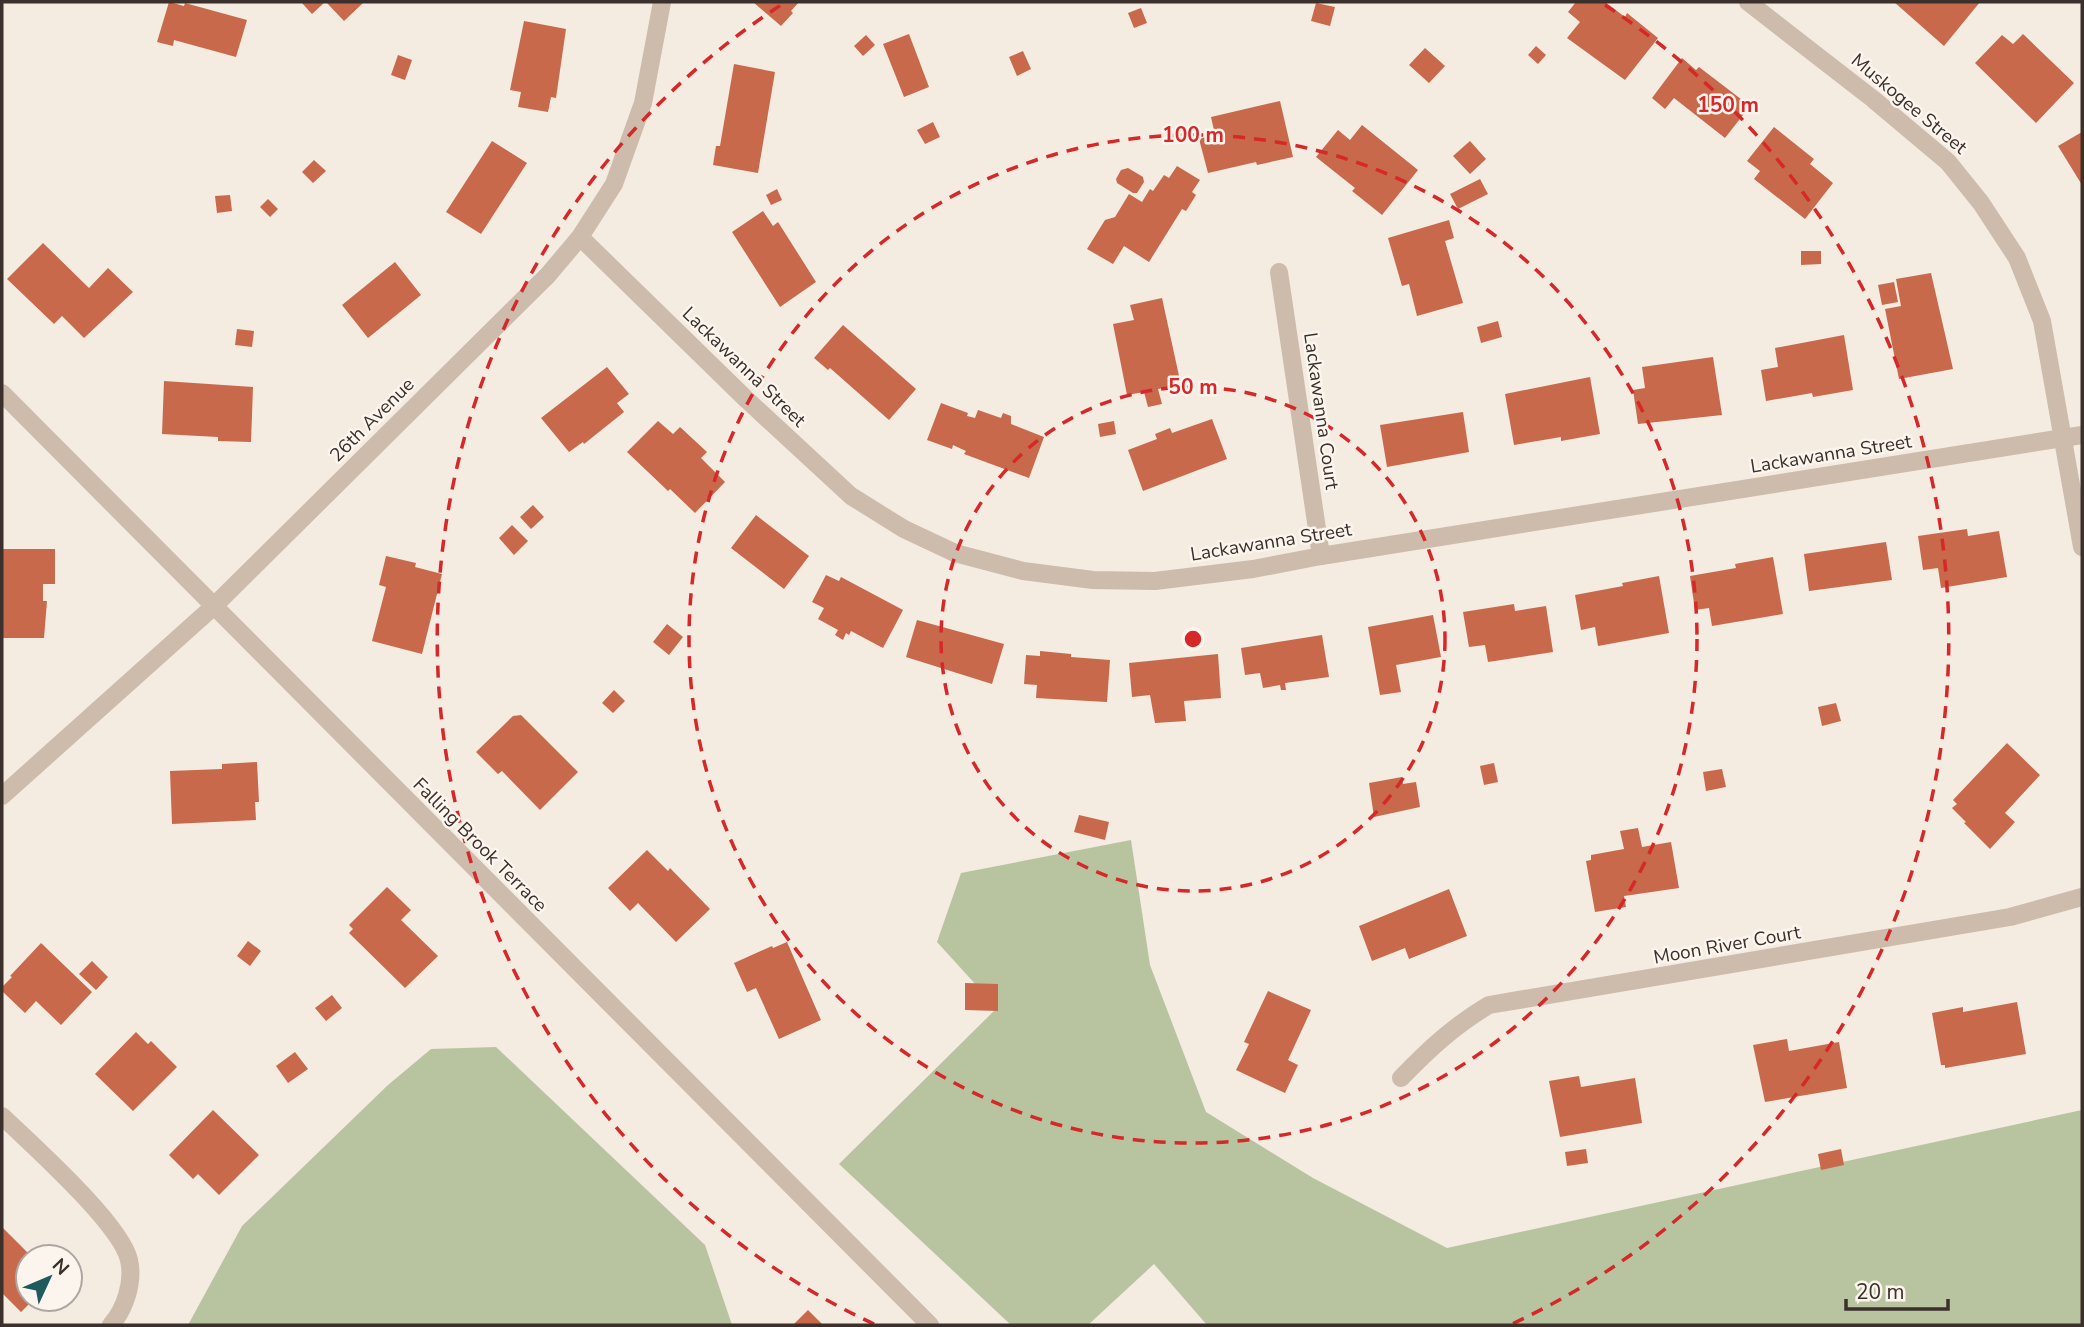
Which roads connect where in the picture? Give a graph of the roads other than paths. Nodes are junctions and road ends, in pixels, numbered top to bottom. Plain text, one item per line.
1 (662, 2) edge
2 (1753, 3) edge
3 (580, 237) junction
4 (1279, 272) dead end
5 (2, 393) edge
6 (2082, 435) edge
7 (2063, 439) junction
8 (2082, 547) edge
9 (1321, 556) junction
10 (213, 607) junction
11 (2, 796) edge
12 (2082, 897) edge
13 (1401, 1078) dead end
14 (2, 1116) edge
15 (111, 1325) edge
16 (930, 1325) edge

1 - 3 street, 26th Avenue
2 - 7 street, Muskogee Street
3 - 9 street, Lackawanna Street
3 - 10 street, 26th Avenue
4 - 9 street, Lackawanna Court
5 - 10 street, Falling Brook Terrace
6 - 7 street, Lackawanna Street
7 - 8 street, Muskogee Street
7 - 9 street, Lackawanna Street
10 - 11 street, 26th Avenue
10 - 16 street, Falling Brook Terrace
12 - 13 street, Moon River Court
14 - 15 street

